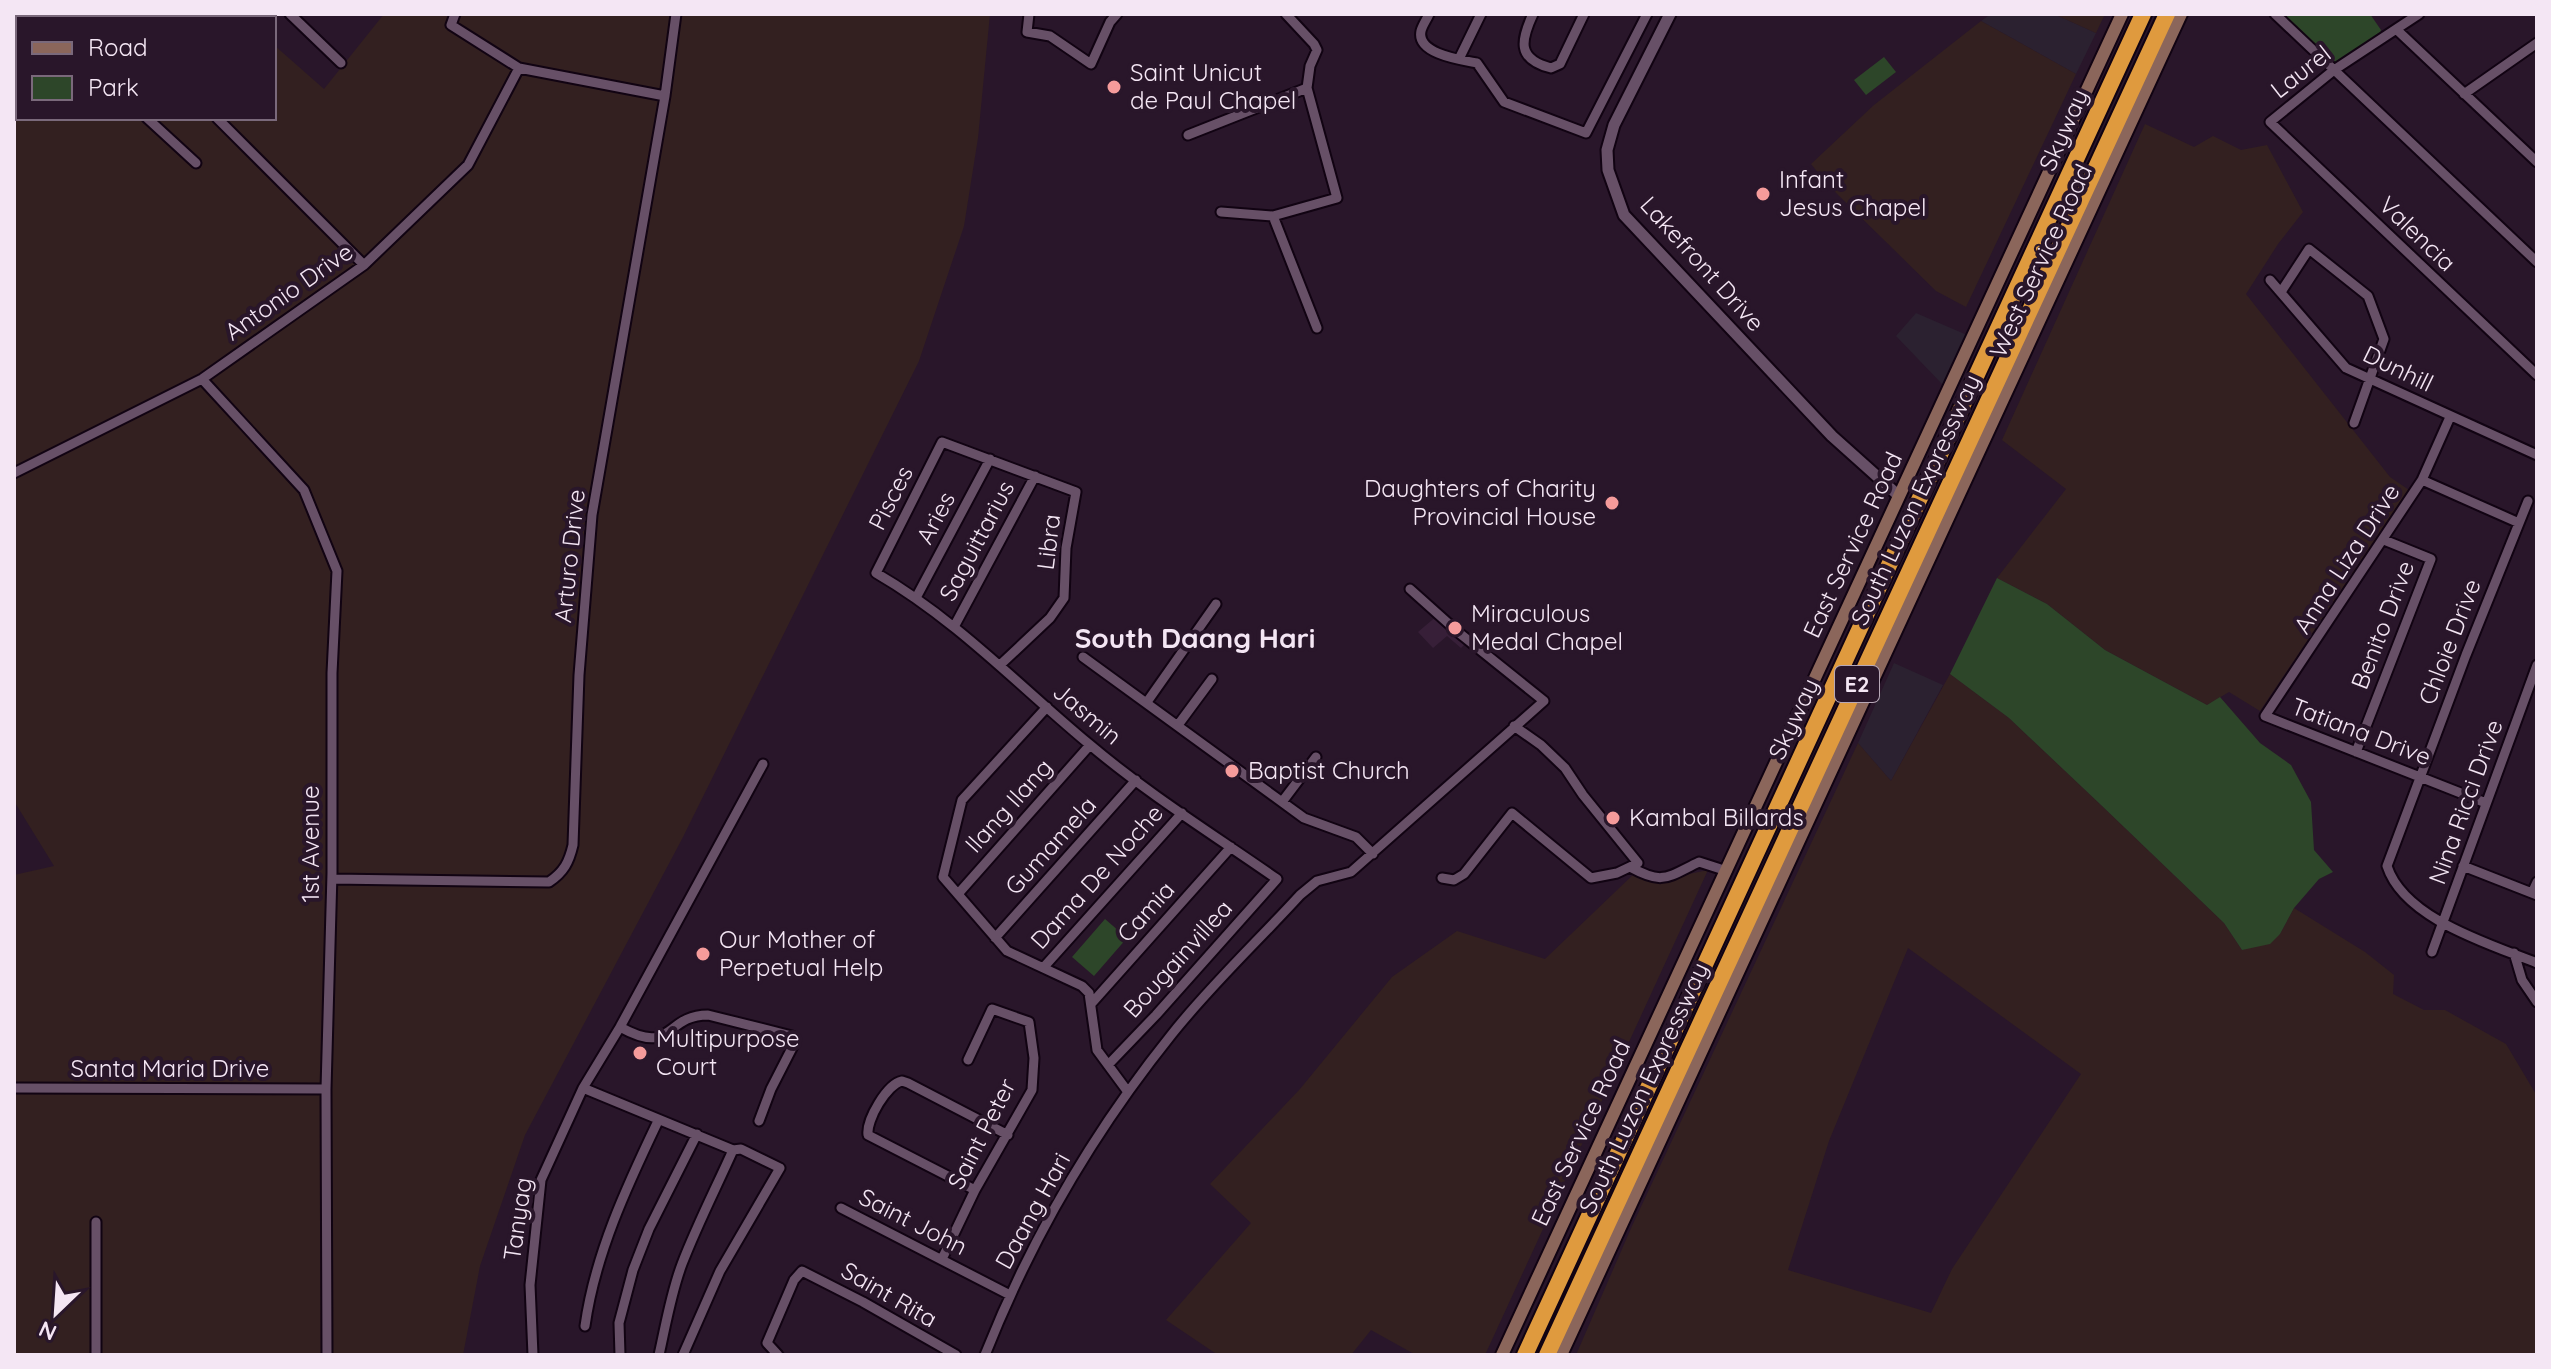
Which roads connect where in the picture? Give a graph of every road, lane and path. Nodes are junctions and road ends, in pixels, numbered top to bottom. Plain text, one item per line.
1 (290, 14) edge
2 (455, 14) edge
3 (676, 14) edge
4 (1029, 14) edge
5 (1117, 14) edge
6 (1286, 14) edge
7 (1429, 14) edge
8 (1481, 14) edge
9 (1533, 14) edge
10 (1584, 14) edge
11 (1647, 14) edge
12 (1670, 14) edge
13 (2122, 14) edge
14 (2137, 14) edge
15 (2143, 14) edge
16 (2157, 14) edge
17 (2167, 14) edge
18 (2181, 14) edge
19 (2275, 14) edge
20 (2419, 14) edge
21 (2396, 29) junction
22 (2537, 43) edge
23 (1459, 59) junction
24 (341, 63) dead end
25 (519, 68) junction
26 (2334, 70) junction
27 (1307, 88) junction
28 (2464, 94) junction
29 (665, 96) junction
30 (149, 120) edge
31 (219, 120) edge
32 (2270, 122) joint
33 (1188, 135) dead end
34 (2537, 162) edge
35 (196, 163) dead end
36 (1221, 212) dead end
37 (1273, 216) junction
38 (2537, 262) edge
39 (364, 265) junction
40 (2270, 280) dead end
41 (2281, 292) junction
42 (1317, 328) dead end
43 (2537, 375) edge
44 (202, 379) junction
45 (2370, 379) junction
46 (2450, 417) junction
47 (2354, 423) dead end
48 (942, 442) joint
49 (2537, 455) edge
50 (990, 459) junction
51 (14, 473) edge
52 (1035, 476) junction
53 (2422, 480) junction
54 (1899, 496) junction
55 (2528, 501) dead end
56 (2519, 523) junction
57 (2384, 540) junction
58 (876, 573) joint
59 (1410, 589) dead end
60 (917, 596) junction
61 (1216, 604) dead end
62 (955, 625) junction
63 (1083, 657) dead end
64 (1000, 665) junction
65 (2537, 665) edge
66 (1212, 679) dead end
67 (1147, 702) junction
68 (1047, 707) junction
69 (2265, 716) joint
70 (1178, 725) junction
71 (1514, 726) junction
72 (1090, 745) junction
73 (2356, 752) junction
74 (1316, 757) dead end
75 (763, 764) dead end
76 (2420, 777) junction
77 (1136, 780) junction
78 (1282, 802) junction
79 (2486, 803) junction
80 (1182, 813) junction
81 (1231, 847) junction
82 (1373, 854) junction
83 (2463, 866) junction
84 (1630, 867) junction
85 (1727, 871) junction
86 (1442, 878) dead end
87 (332, 879) junction
88 (1277, 879) joint
89 (2537, 882) edge
90 (958, 894) junction
91 (2535, 894) edge
92 (2442, 925) junction
93 (995, 938) junction
94 (2432, 952) dead end
95 (2514, 953) junction
96 (2537, 963) edge
97 (1043, 968) junction
98 (2537, 1002) edge
99 (1091, 1004) junction
100 (620, 1027) junction
101 (968, 1060) dead end
102 (1108, 1065) junction
103 (14, 1088) edge
104 (326, 1089) junction
105 (581, 1092) junction
106 (1128, 1092) junction
107 (658, 1121) junction
108 (759, 1121) dead end
109 (697, 1134) junction
110 (1008, 1135) junction
111 (733, 1150) junction
112 (975, 1190) junction
113 (841, 1208) dead end
114 (96, 1222) dead end
115 (942, 1259) junction
116 (1010, 1295) junction
117 (585, 1326) dead end
118 (938, 1351) edge
119 (774, 1353) edge
120 (96, 1355) edge
121 (327, 1355) edge
122 (533, 1355) edge
123 (620, 1355) edge
124 (659, 1355) edge
125 (683, 1355) edge
126 (956, 1355) edge
127 (985, 1355) edge
128 (1502, 1355) edge
129 (1519, 1355) edge
130 (1525, 1355) edge
131 (1539, 1355) edge
132 (1547, 1355) edge
133 (1561, 1355) edge

1 - 24 street
2 - 25 street
3 - 29 street, Arturo Drive
4 - 5 street
6 - 27 street
7 - 23 street
8 - 23 street
9 - 10 street
11 - 23 street
12 - 54 street, Lakefront Drive
13 - 54 main road, East Service Road
14 - 129 highway, South Luzon Expressway / E2
15 - 130 highway, Skyway / E2
16 - 131 highway, Skyway / E2
17 - 132 highway, South Luzon Expressway / E2
18 - 133 main road, West Service Road
19 - 26 street
20 - 21 street, Laurel
21 - 26 street, Laurel
21 - 28 street
22 - 28 street
25 - 29 street
25 - 39 street, Antonio Drive
26 - 32 street, Laurel
26 - 38 street
27 - 33 street
27 - 37 street
28 - 34 street
29 - 87 street, Arturo Drive
30 - 35 street
31 - 39 street
32 - 43 street, Valencia
36 - 37 street
37 - 42 street
39 - 44 street, Antonio Drive
40 - 41 street, Dunhill
41 - 45 street, Dunhill
41 - 45 street
44 - 51 street, Antonio Drive
44 - 87 street, 1st Avenue
45 - 46 street, Dunhill
45 - 47 street
46 - 49 street, Dunhill
46 - 53 street, Anna Liza Drive
48 - 50 street, Libra
48 - 58 street, Pisces
50 - 52 street, Libra
50 - 60 street, Aries
52 - 62 street, Saguittarius
52 - 64 street, Libra
53 - 56 street
53 - 57 street, Anna Liza Drive
54 - 85 main road, East Service Road
55 - 56 street, Chloie Drive
56 - 76 street, Chloie Drive
57 - 69 street, Anna Liza Drive
57 - 73 street, Benito Drive
58 - 60 street, Jasmin
59 - 71 street, Daang Hari
60 - 62 street, Jasmin
61 - 67 street
62 - 64 street, Jasmin
63 - 67 street
64 - 68 street, Jasmin
65 - 79 street, Nina Ricci Drive
66 - 70 street
67 - 70 street
68 - 72 street, Jasmin
68 - 90 street
69 - 73 street, Tatiana Drive
70 - 78 street
71 - 82 street, Daang Hari
71 - 84 street
72 - 77 street, Jasmin
72 - 90 street, Ilang Ilang
73 - 76 street, Tatiana Drive
74 - 78 street
75 - 100 street, Tanyag
76 - 79 street, Tatiana Drive
76 - 92 street, Chloie Drive
77 - 80 street, Jasmin
77 - 93 street, Gumamela
78 - 82 street
79 - 83 street, Nina Ricci Drive
80 - 81 street, Jasmin
80 - 97 street, Dama De Noche
81 - 88 street, Jasmin
81 - 99 street, Camia
82 - 106 street, Daang Hari
83 - 91 street
83 - 92 street, Nina Ricci Drive
84 - 85 street
84 - 86 street
85 - 128 main road, East Service Road
87 - 104 street, 1st Avenue
88 - 102 street, Bougainvillea
89 - 91 street
90 - 93 street
92 - 94 street, Nina Ricci Drive
92 - 95 street
93 - 97 street
95 - 96 street
95 - 98 street
97 - 99 street
99 - 102 street
100 - 105 street, Tanyag
100 - 108 street
101 - 110 street, Saint Peter
102 - 106 street
103 - 104 street, Santa Maria Drive
104 - 121 street, 1st Avenue
105 - 107 street
105 - 122 street, Tanyag
106 - 116 street, Daang Hari
107 - 109 street
107 - 117 street
109 - 111 street
109 - 123 street
110 - 112 street, Saint Peter
110 - 112 street
111 - 124 street
111 - 125 street
112 - 115 street, Saint Peter
113 - 115 street, Saint John
114 - 120 street
115 - 116 street, Saint John
116 - 127 street, Daang Hari
118 - 119 street, Saint Rita
118 - 126 street, Saint Rita

